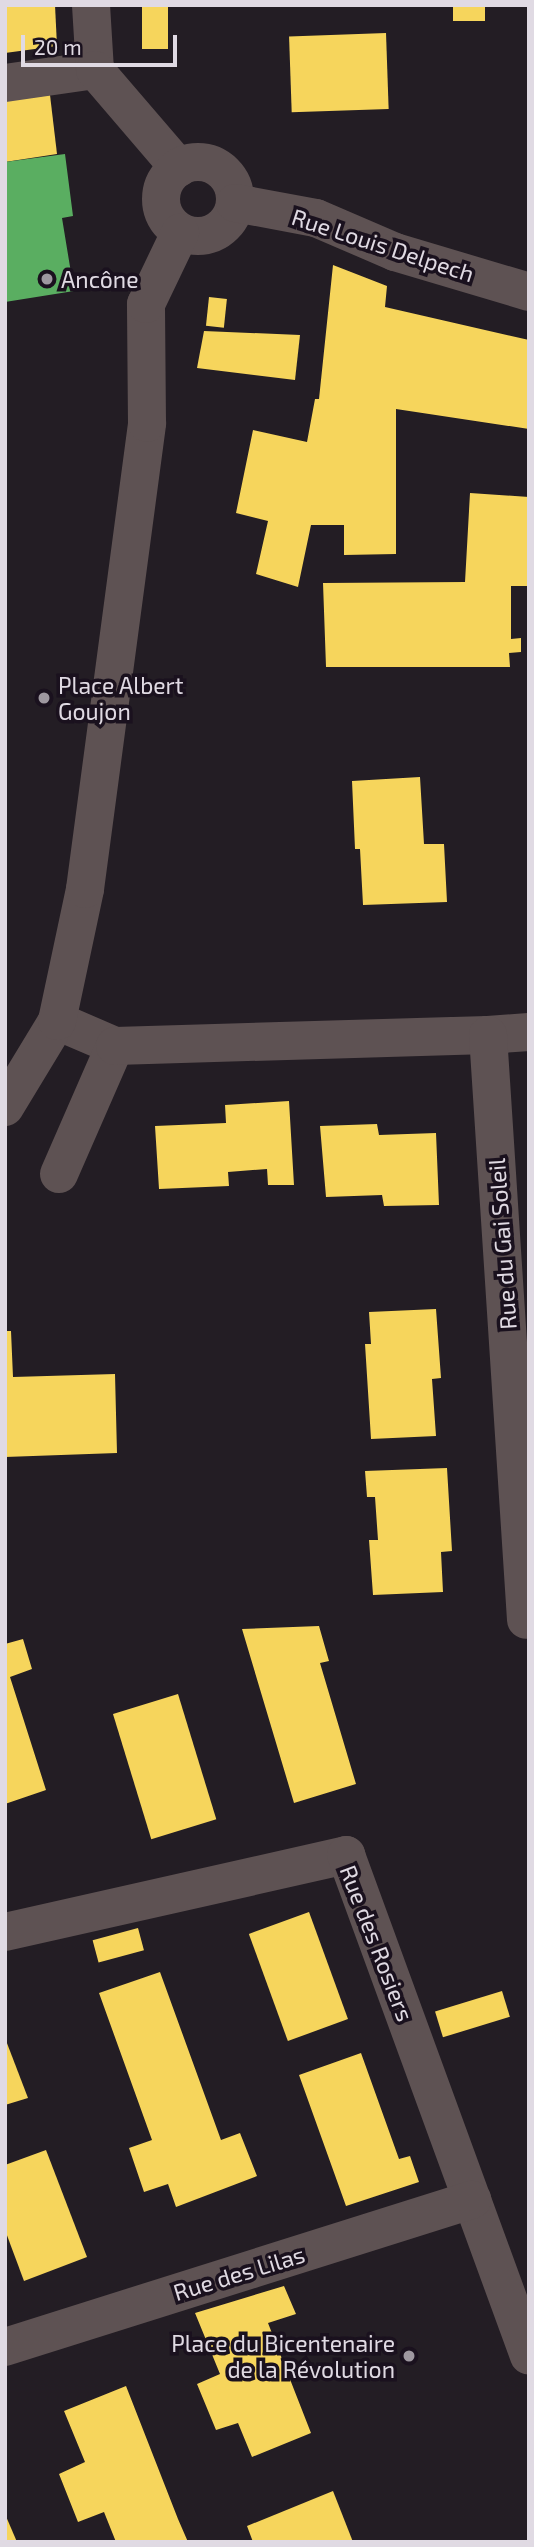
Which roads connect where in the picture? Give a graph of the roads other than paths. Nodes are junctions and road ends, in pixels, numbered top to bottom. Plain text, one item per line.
1 (91, 5) edge
2 (94, 70) junction
3 (5, 83) edge
4 (179, 168) junction
5 (235, 203) junction
6 (180, 233) junction
7 (529, 292) edge
8 (57, 1021) junction
9 (529, 1032) edge
10 (488, 1035) junction
11 (114, 1046) junction
12 (5, 1107) edge
13 (59, 1174) dead end
14 (526, 1620) dead end
15 (5, 1932) edge
16 (472, 2200) junction
17 (5, 2347) edge
18 (529, 2356) edge

1 - 2 street
2 - 3 street
2 - 4 street
4 - 5 street
4 - 6 street
5 - 6 street
5 - 7 street, Rue Louis Delpech
6 - 8 street
8 - 11 street
8 - 12 street
9 - 10 street
10 - 11 street
10 - 14 street, Rue du Gai Soleil
11 - 13 street
15 - 16 street, Rue des Rosiers
16 - 17 street, Rue des Lilas
16 - 18 street, Rue des Rosiers

